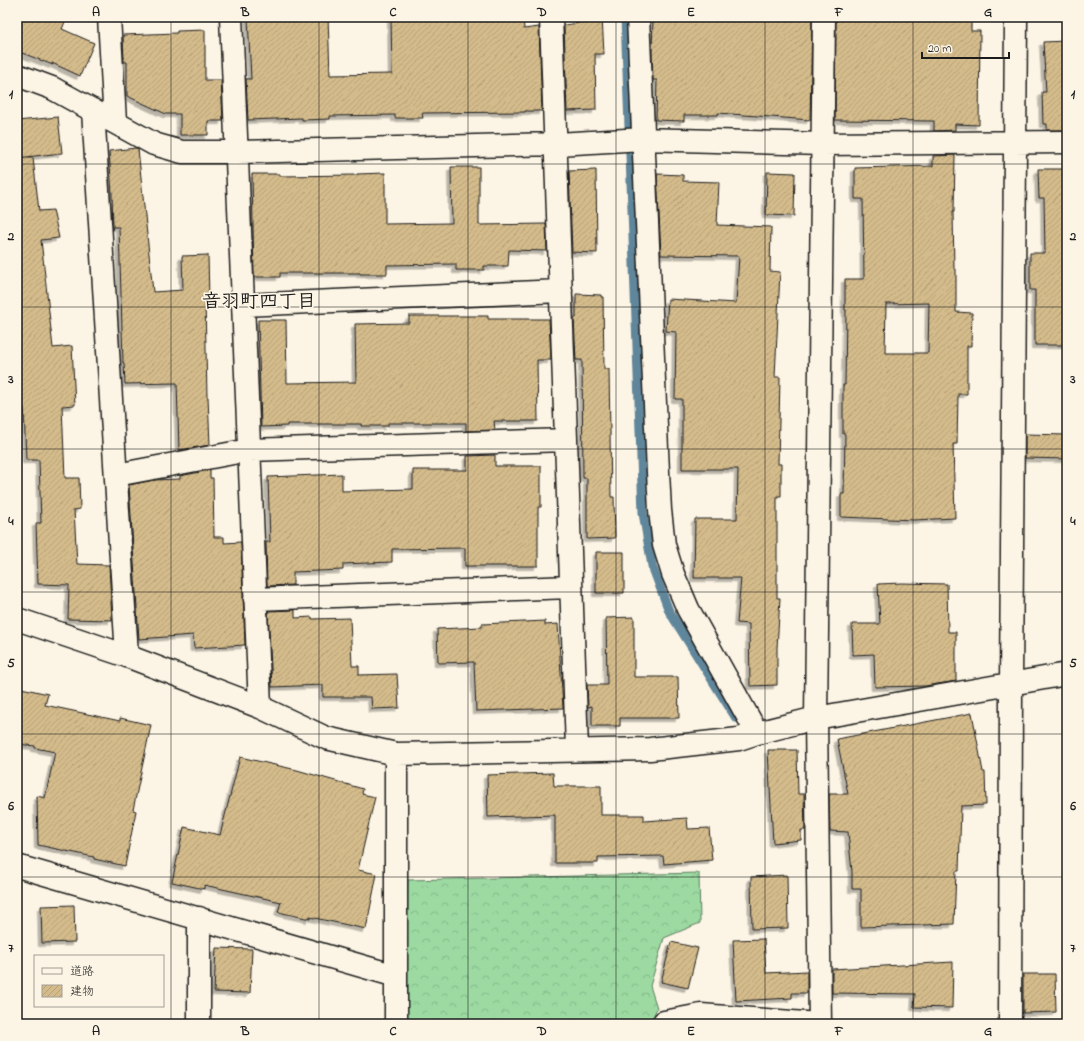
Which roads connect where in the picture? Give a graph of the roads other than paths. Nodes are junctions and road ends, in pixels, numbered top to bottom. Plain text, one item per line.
1 (109, 17) edge
2 (230, 17) edge
3 (551, 17) edge
4 (638, 17) edge
5 (824, 17) edge
6 (1016, 17) edge
7 (17, 75) edge
8 (93, 110) junction
9 (115, 122) junction
10 (643, 139) junction
11 (1015, 141) junction
12 (1067, 142) edge
13 (557, 144) junction
14 (823, 144) junction
15 (237, 152) junction
16 (561, 291) junction
17 (243, 305) junction
18 (566, 440) junction
19 (249, 450) junction
20 (116, 475) junction
21 (571, 587) junction
22 (255, 599) junction
23 (17, 619) edge
24 (127, 656) junction
25 (1067, 674) edge
26 (1011, 685) junction
27 (260, 707) junction
28 (816, 718) junction
29 (757, 733) junction
30 (577, 749) junction
31 (396, 754) junction
32 (17, 866) edge
33 (199, 918) junction
34 (396, 976) junction
35 (199, 1024) edge
36 (396, 1024) edge
37 (663, 1024) edge
38 (819, 1024) edge
39 (1010, 1024) edge

1 - 9 street
2 - 15 street
3 - 13 street
4 - 10 street
5 - 14 street
6 - 11 street
7 - 8 street
8 - 9 street
8 - 20 street
9 - 15 street
10 - 13 street
10 - 14 street
10 - 29 street
11 - 12 street
11 - 14 street
11 - 26 street
13 - 15 street
13 - 16 street
14 - 28 street
15 - 17 street
16 - 17 street
16 - 18 street
17 - 19 street
18 - 19 street
18 - 21 street
19 - 20 street
19 - 22 street
20 - 24 street
21 - 22 street
21 - 30 street
22 - 27 street
23 - 24 street
24 - 27 street
25 - 26 street
26 - 28 street
26 - 39 street
27 - 31 street
28 - 29 street
28 - 38 street
29 - 30 street
30 - 31 street
31 - 34 street
32 - 33 street
33 - 34 street
33 - 35 street
34 - 36 street
37 - 38 street

